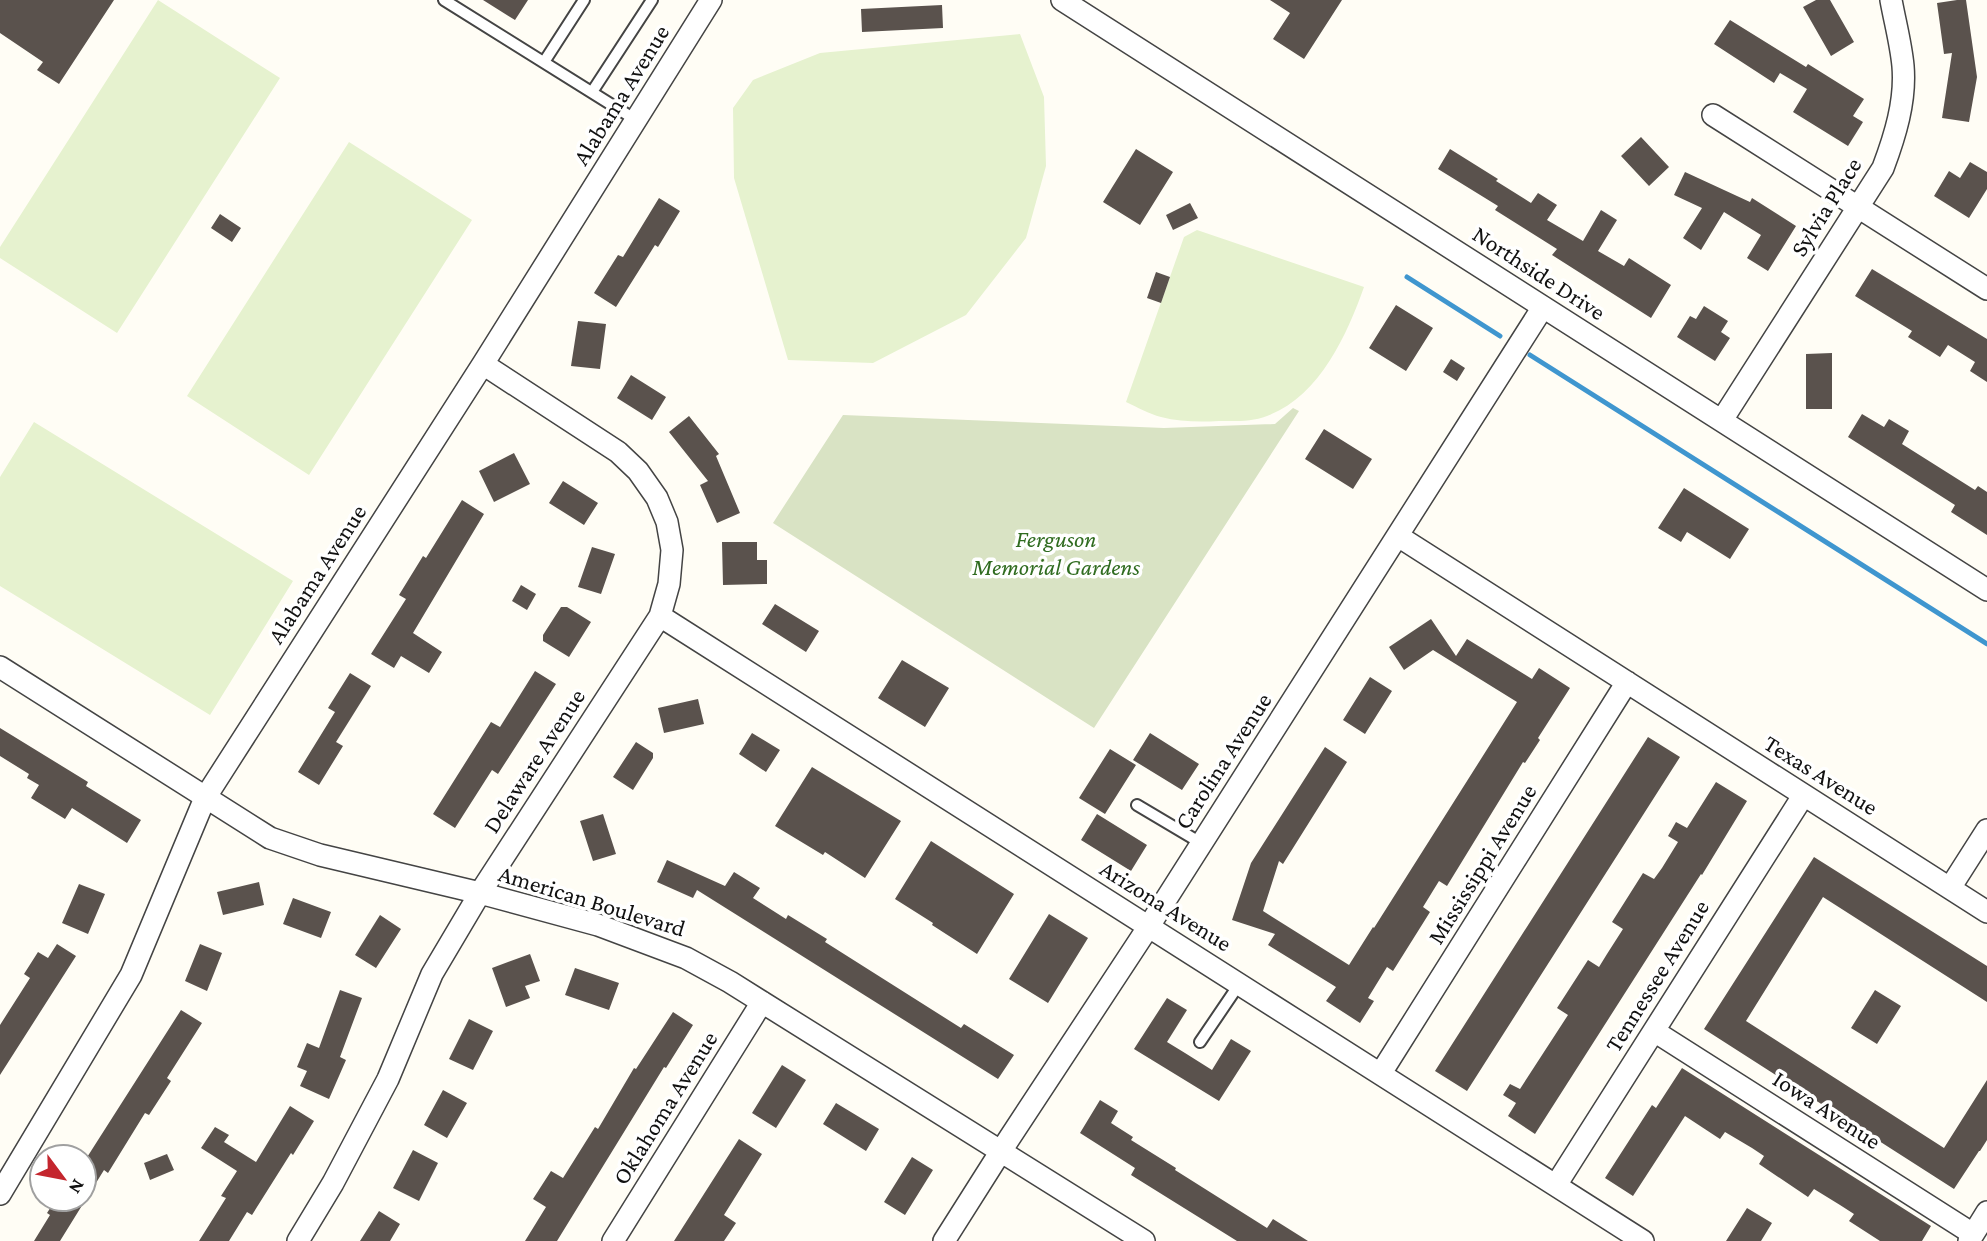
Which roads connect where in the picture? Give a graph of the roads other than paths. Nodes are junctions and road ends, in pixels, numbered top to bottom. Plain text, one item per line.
1 (444, 0) edge
2 (584, 0) edge
3 (652, 0) edge
4 (711, 0) edge
5 (1062, 0) edge
6 (1891, 0) edge
7 (1091, 7) edge
8 (544, 62) junction
9 (592, 92) junction
10 (1713, 115) dead end
11 (636, 120) junction
12 (1858, 207) junction
13 (1987, 289) edge
14 (1543, 307) junction
15 (483, 364) junction
16 (1722, 420) junction
17 (1398, 536) junction
18 (1987, 590) edge
19 (660, 616) junction
20 (0, 667) edge
21 (1627, 682) junction
22 (1803, 796) junction
23 (205, 797) junction
24 (1137, 805) dead end
25 (1987, 830) edge
26 (1201, 844) junction
27 (1950, 888) junction
28 (480, 893) junction
29 (1987, 912) edge
30 (1149, 926) junction
31 (1240, 983) junction
32 (762, 1002) junction
33 (1654, 1031) junction
34 (1200, 1042) dead end
35 (1381, 1073) junction
36 (1001, 1150) junction
37 (1556, 1185) junction
38 (0, 1194) edge
39 (1987, 1212) edge
40 (1971, 1238) edge
41 (298, 1241) edge
42 (613, 1241) edge
43 (944, 1241) edge
44 (1144, 1241) edge
45 (1643, 1241) edge

1 - 8 lane
2 - 8 lane
3 - 9 lane
4 - 11 street, Alabama Avenue
5 - 7 street, Northside Drive
6 - 12 street, Sylvia Place
7 - 14 street, Northside Drive
8 - 9 lane
9 - 11 lane
10 - 12 street
11 - 15 street, Alabama Avenue
12 - 13 street
12 - 16 street, Sylvia Place
14 - 16 street, Northside Drive
14 - 17 street, Carolina Avenue
15 - 19 street, Delaware Avenue
15 - 23 street, Alabama Avenue
16 - 18 street, Northside Drive
17 - 21 street, Texas Avenue
17 - 26 street, Carolina Avenue
19 - 28 street, Delaware Avenue
19 - 30 street, Arizona Avenue
20 - 23 street, American Boulevard
21 - 22 street, Texas Avenue
21 - 35 street, Mississippi Avenue
22 - 27 street, Texas Avenue
22 - 33 street, Tennessee Avenue
23 - 28 street, American Boulevard
23 - 38 street, Alabama Avenue
24 - 26 lane
25 - 27 street
26 - 30 street, Carolina Avenue
27 - 29 street, Texas Avenue
28 - 32 street, American Boulevard
28 - 41 street, Delaware Avenue
30 - 31 street, Arizona Avenue
30 - 36 street, Carolina Avenue
31 - 34 lane
31 - 35 street, Arizona Avenue
32 - 36 street, American Boulevard
32 - 42 street, Oklahoma Avenue
33 - 37 street, Tennessee Avenue
33 - 40 street, Iowa Avenue
35 - 37 street, Arizona Avenue
36 - 43 street, Carolina Avenue
36 - 44 street, American Boulevard
37 - 45 street, Arizona Avenue
39 - 40 street

